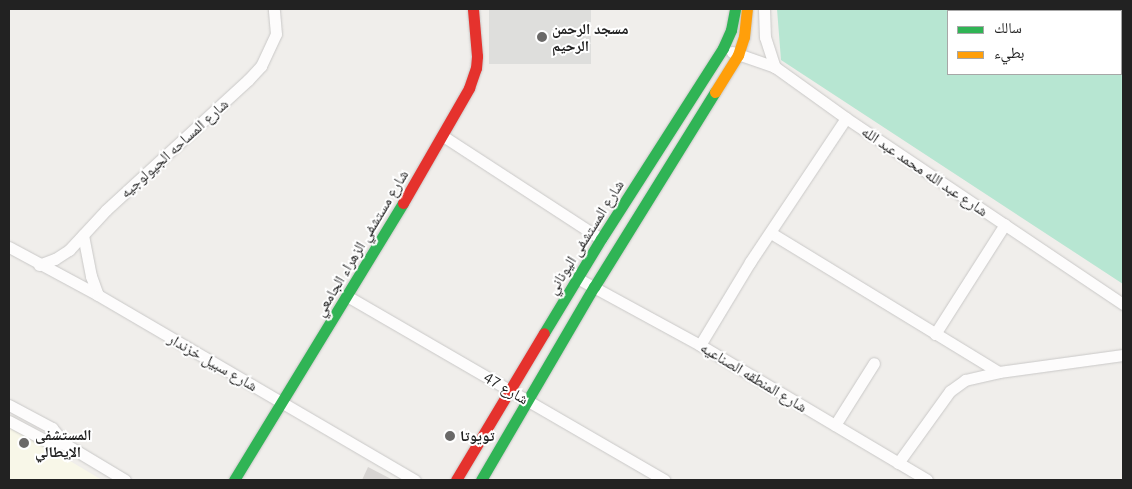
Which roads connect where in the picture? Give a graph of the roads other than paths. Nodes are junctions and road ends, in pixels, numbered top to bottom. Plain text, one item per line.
1 (274, 9) edge
2 (473, 9) edge
3 (735, 9) edge
4 (747, 9) edge
5 (764, 9) edge
6 (723, 48) junction
7 (738, 55) junction
8 (775, 67) junction
9 (846, 118) junction
10 (443, 136) junction
11 (1005, 224) junction
12 (771, 233) junction
13 (83, 235) junction
14 (601, 238) junction
15 (9, 247) edge
16 (40, 265) junction
17 (577, 278) junction
18 (594, 287) junction
19 (98, 295) junction
20 (347, 296) junction
21 (1123, 304) edge
22 (935, 334) junction
23 (700, 345) junction
24 (1123, 355) edge
25 (874, 363) dead end
26 (999, 372) junction
27 (510, 390) junction
28 (527, 400) junction
29 (282, 402) junction
30 (9, 405) edge
31 (9, 421) edge
32 (835, 425) junction
33 (65, 444) junction
34 (898, 463) junction
35 (126, 480) edge
36 (234, 480) edge
37 (415, 480) edge
38 (456, 480) edge
39 (481, 480) edge
40 (664, 480) edge
41 (928, 480) edge

1 - 13 street, شارع المساحه الجيولوجيه
2 - 10 street, شارع مستشفي الزهراء الجامعي
3 - 6 street, شارع المستشفى اليوناني
4 - 7 street
5 - 8 street
6 - 7 street, شارع عبد الله محمد عبد الله
6 - 14 street, شارع المستشفى اليوناني
7 - 8 street, شارع عبد الله محمد عبد الله
7 - 18 street
8 - 9 street, شارع عبد الله محمد عبد الله
9 - 11 street, شارع عبد الله محمد عبد الله
9 - 12 street
10 - 14 street
10 - 20 street, شارع مستشفي الزهراء الجامعي
11 - 21 street, شارع عبد الله محمد عبد الله
11 - 22 street
12 - 22 street
12 - 23 street
13 - 16 street, شارع المساحه الجيولوجيه
13 - 19 street
14 - 17 street, شارع المستشفى اليوناني
15 - 16 street, شارع سبيل خزندار
16 - 19 street, شارع سبيل خزندار
17 - 18 street, شارع المنطقه الصناعيه
17 - 27 street, شارع المستشفى اليوناني
18 - 23 street, شارع المنطقه الصناعيه
18 - 28 street
19 - 29 street, شارع سبيل خزندار
20 - 27 street, شارع 47
20 - 29 street, شارع مستشفي الزهراء الجامعي
22 - 26 street
23 - 32 street, شارع المنطقه الصناعيه
24 - 26 street
25 - 32 street
26 - 34 street
27 - 28 street, شارع 47
27 - 38 street, شارع المستشفى اليوناني
28 - 39 street
28 - 40 street, شارع 47
29 - 36 street, شارع مستشفي الزهراء الجامعي
29 - 37 street, شارع سبيل خزندار
30 - 33 street
31 - 33 street
32 - 34 street, شارع المنطقه الصناعيه
33 - 35 street
34 - 41 street, شارع المنطقه الصناعيه

